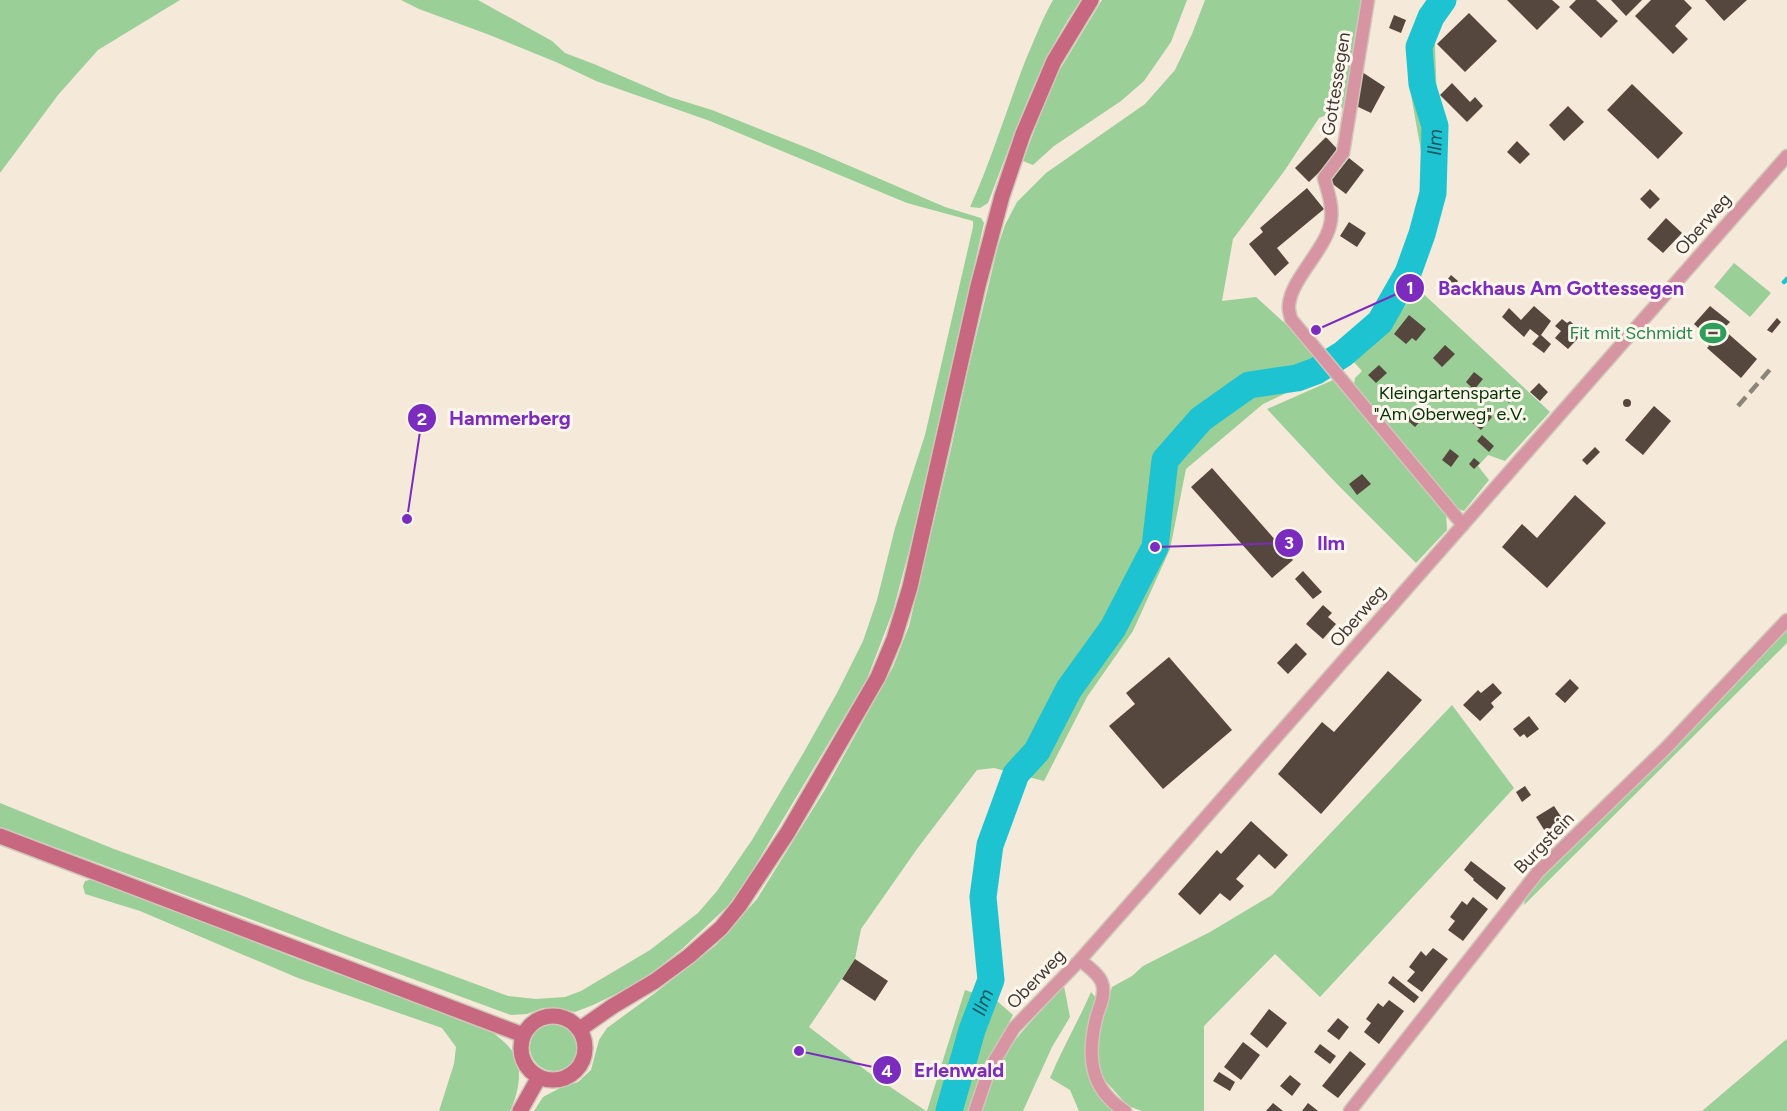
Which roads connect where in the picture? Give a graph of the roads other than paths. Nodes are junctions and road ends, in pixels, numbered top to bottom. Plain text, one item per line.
1 (1091, 0) edge
2 (1368, 0) edge
3 (1787, 156) edge
4 (1463, 525) junction
5 (1787, 620) edge
6 (0, 836) edge
7 (1080, 960) junction
8 (580, 1029) junction
9 (523, 1035) junction
10 (539, 1077) junction
11 (520, 1111) edge
12 (975, 1111) edge
13 (1125, 1111) edge
14 (1350, 1111) edge

1 - 8 main road
2 - 4 street, Gottessegen
3 - 4 street, Oberweg
4 - 7 street, Oberweg
5 - 14 street, Burgstein
6 - 9 main road
7 - 12 street, Oberweg
7 - 13 street
8 - 9 main road
8 - 10 main road
9 - 10 main road
10 - 11 main road

